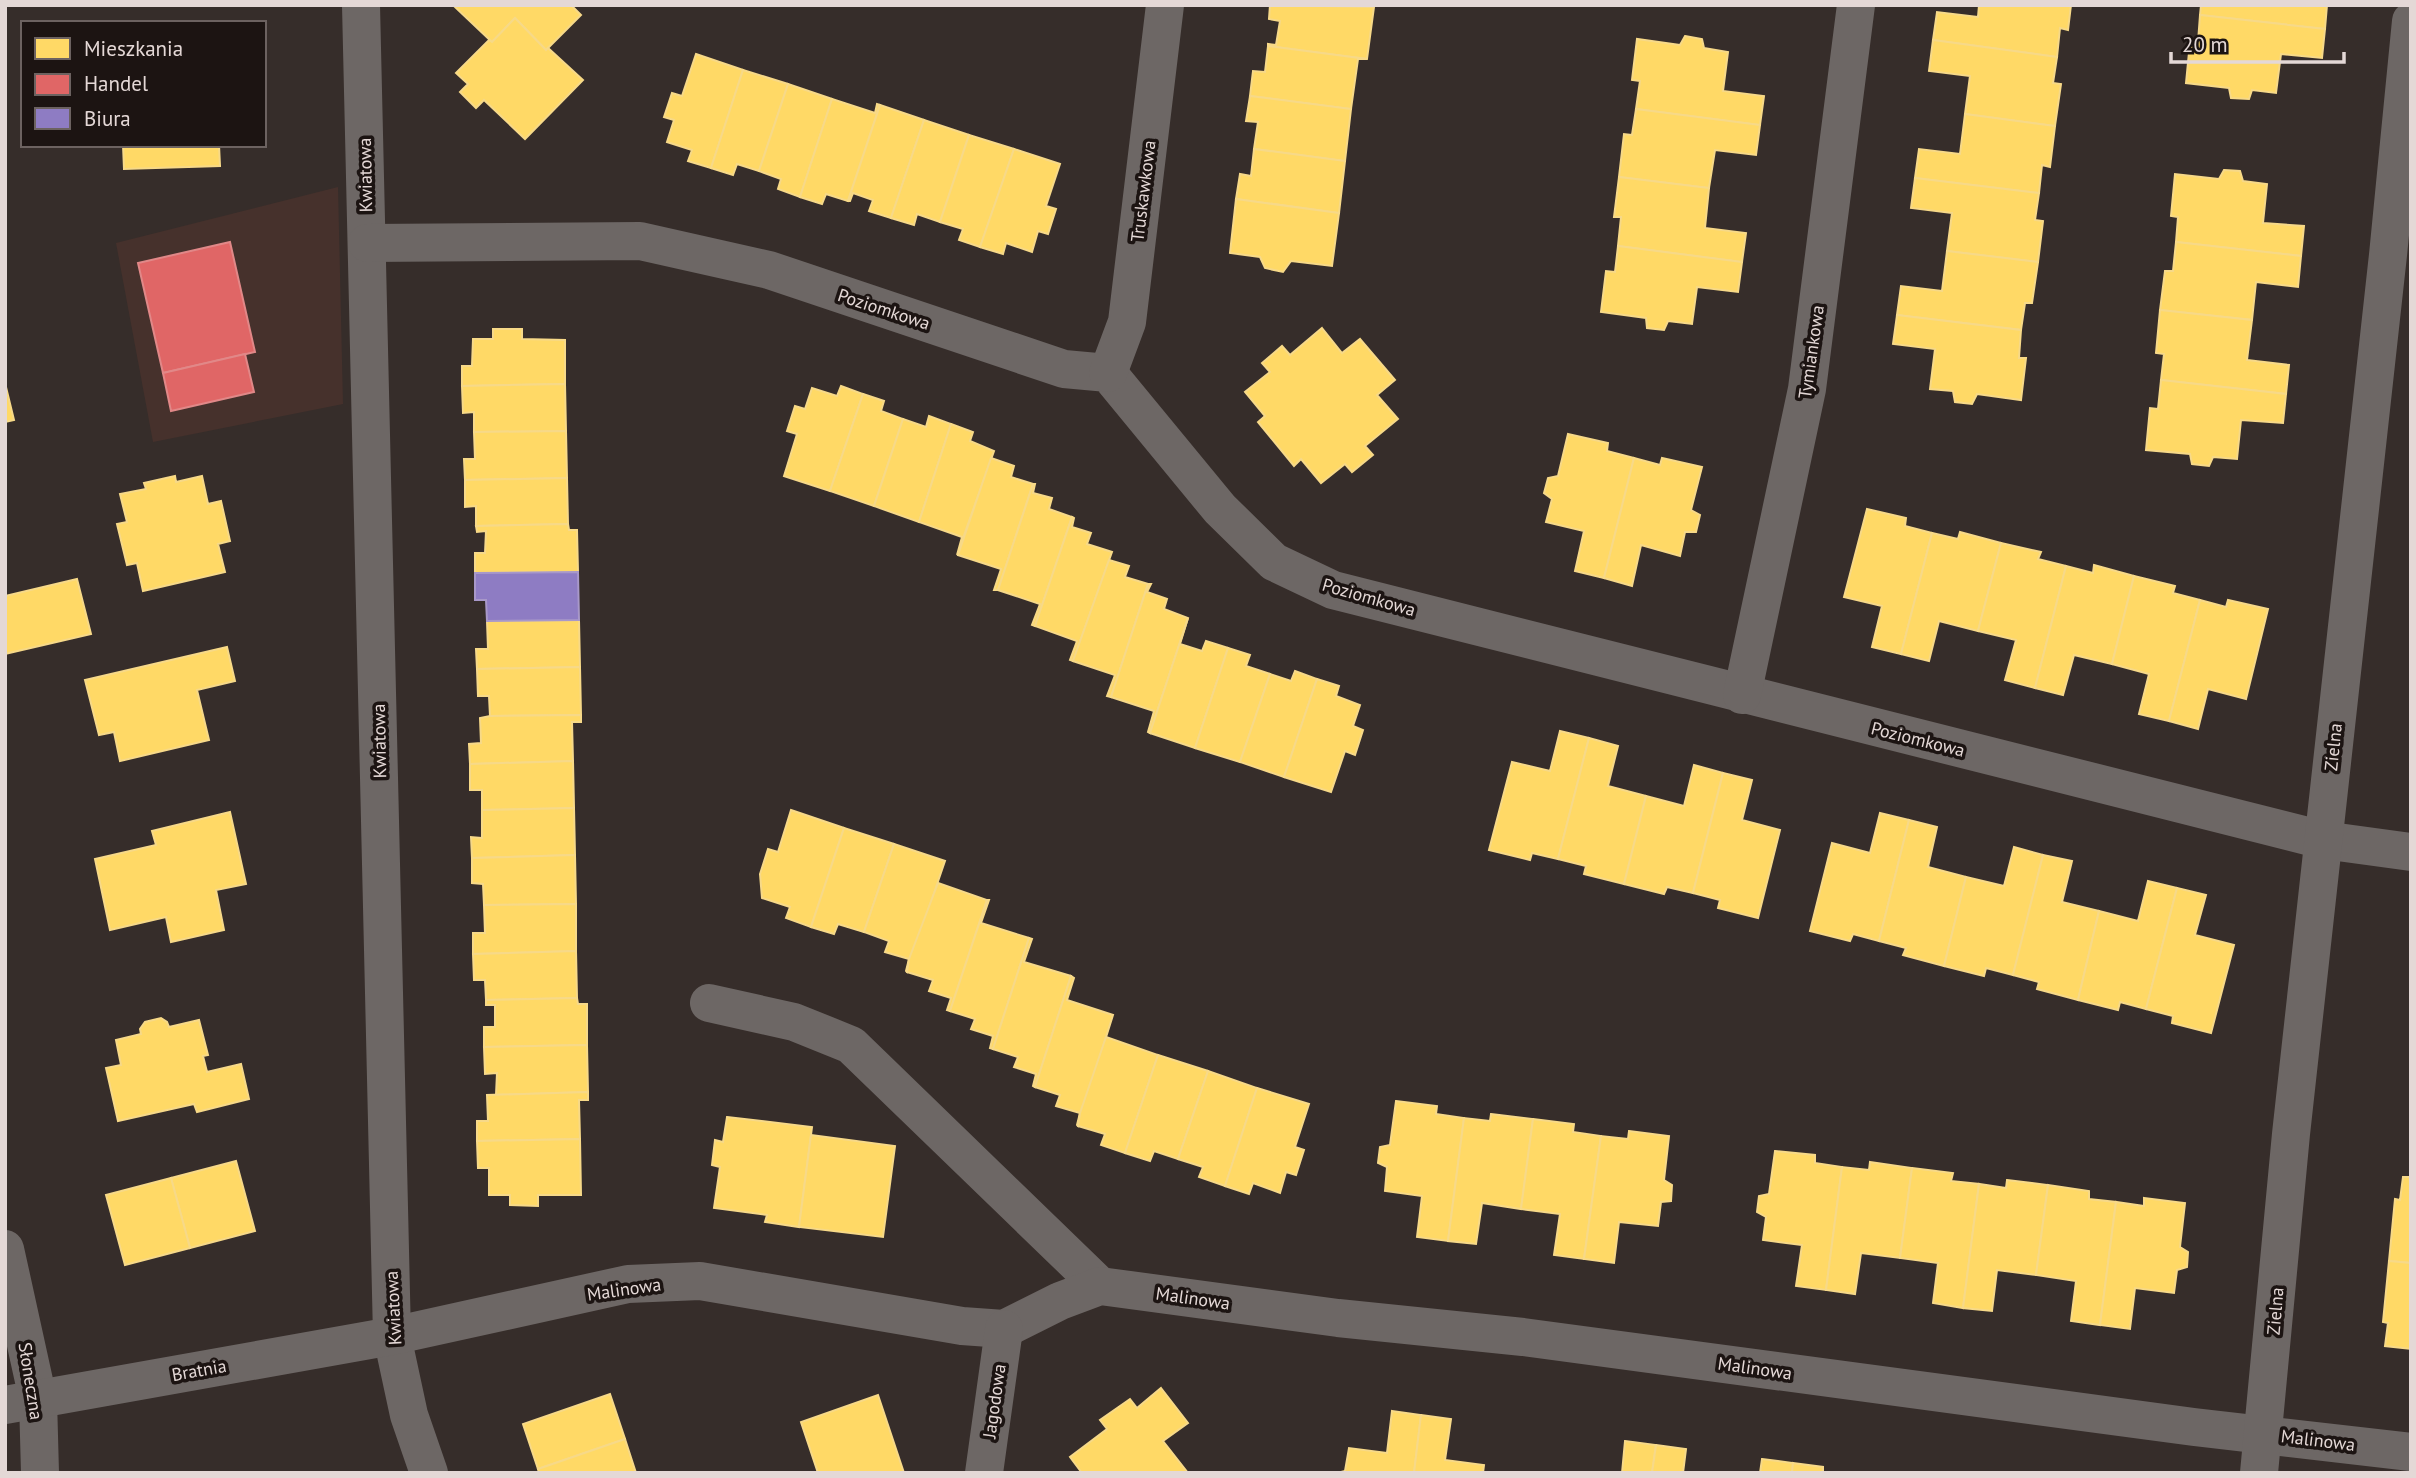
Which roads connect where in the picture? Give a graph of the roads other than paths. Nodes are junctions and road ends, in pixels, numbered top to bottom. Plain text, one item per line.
1 (361, 5) edge
2 (1165, 5) edge
3 (1856, 5) edge
4 (2411, 21) edge
5 (367, 243) junction
6 (2400, 257) edge
7 (1108, 373) junction
8 (1742, 695) junction
9 (2323, 841) junction
10 (2411, 852) edge
11 (709, 1003) dead end
12 (5, 1249) edge
13 (1100, 1286) junction
14 (1004, 1329) junction
15 (392, 1336) junction
16 (22, 1402) edge
17 (2264, 1434) junction
18 (2411, 1452) edge
19 (40, 1473) edge
20 (429, 1473) edge
21 (984, 1473) edge
22 (2259, 1473) edge

1 - 5 street, Kwiatowa
2 - 7 street, Truskawkowa
3 - 8 street, Tymiankowa
4 - 6 street, Zielna
5 - 7 street, Poziomkowa
5 - 15 street, Kwiatowa
6 - 9 street, Zielna
7 - 8 street, Poziomkowa
8 - 9 street, Poziomkowa
9 - 10 street, Poziomkowa
9 - 17 street, Zielna
11 - 13 street
12 - 16 street, Słoneczna
13 - 14 street, Malinowa
13 - 17 street, Malinowa
14 - 15 street, Malinowa
14 - 21 street, Jagodowa
15 - 16 street, Bratnia
15 - 20 street, Kwiatowa
16 - 19 street, Słoneczna
17 - 18 street, Malinowa
17 - 22 street, Zielna

